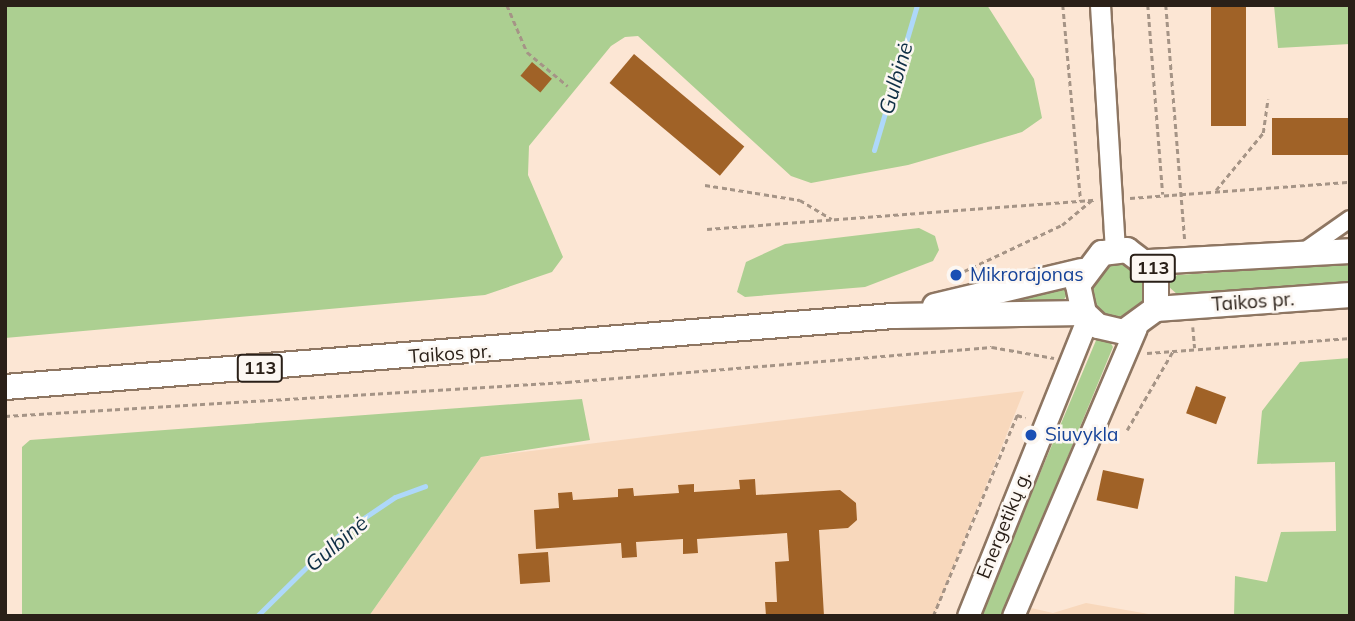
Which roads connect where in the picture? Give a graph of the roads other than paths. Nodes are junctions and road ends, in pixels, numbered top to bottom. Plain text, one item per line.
1 (1100, 5) edge
2 (1350, 219) edge
3 (1115, 249) junction
4 (1350, 251) edge
5 (1300, 254) junction
6 (1149, 262) junction
7 (1082, 271) junction
8 (1350, 295) edge
9 (1156, 309) junction
10 (894, 316) junction
11 (1086, 316) junction
12 (1136, 328) junction
13 (5, 387) edge
14 (968, 616) edge
15 (1013, 616) edge

1 - 3 street
2 - 5 street
3 - 6 main road, 113
3 - 7 main road, Taikos pr. / 113
4 - 5 main road
5 - 6 main road
6 - 9 main road, 113
7 - 10 main road, Taikos pr. / 113
7 - 11 main road
8 - 9 main road, Taikos pr.
9 - 12 main road, 113
10 - 11 main road, Taikos pr. / 113
10 - 13 main road, Taikos pr. / 113
11 - 12 main road, Taikos pr. / 113
11 - 14 main road, Energetikų g.
12 - 15 main road

